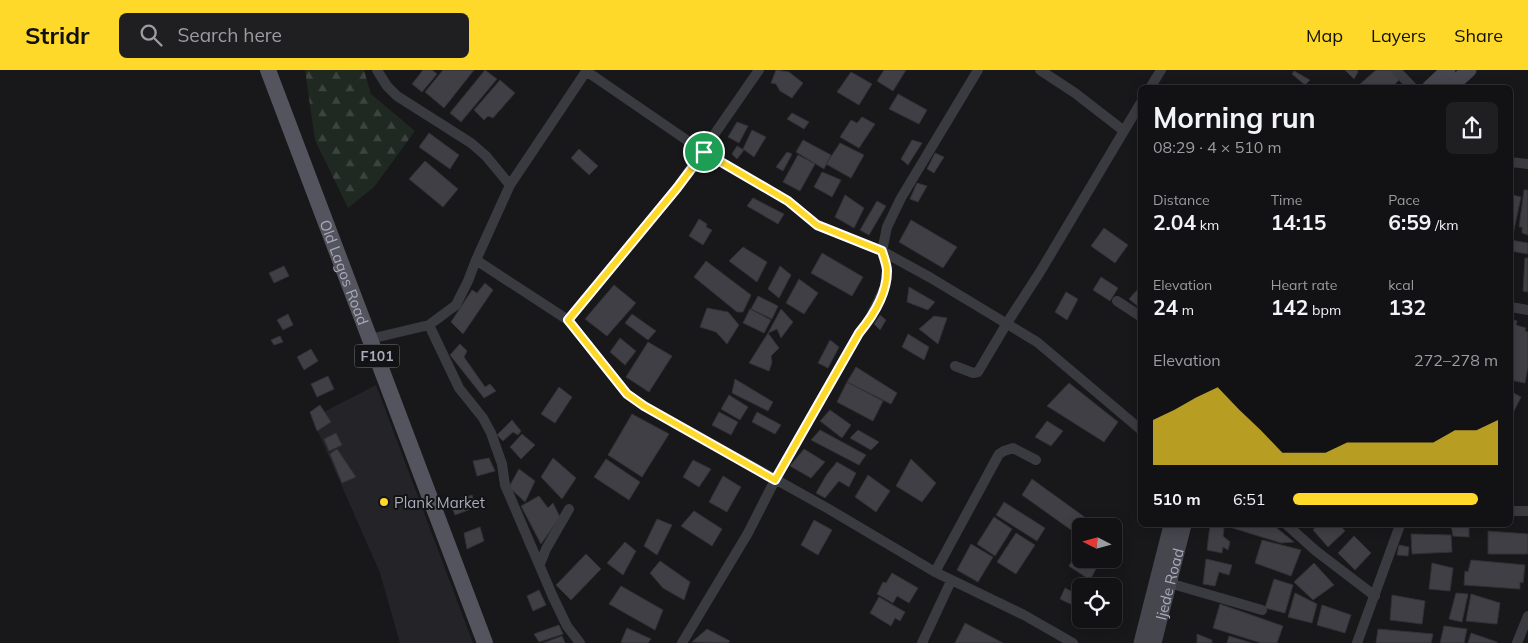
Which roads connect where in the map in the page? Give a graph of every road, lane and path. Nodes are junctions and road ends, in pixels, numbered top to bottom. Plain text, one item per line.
1 (268, 70) edge
2 (376, 70) edge
3 (587, 70) edge
4 (759, 70) edge
5 (978, 70) edge
6 (1040, 70) edge
7 (1161, 70) edge
8 (1396, 70) edge
9 (1448, 70) edge
10 (1469, 70) edge
11 (1152, 85) edge
12 (1410, 85) edge
13 (1431, 85) edge
14 (1452, 85) edge
15 (1138, 107) edge
16 (1124, 131) junction
17 (704, 152) junction
18 (1513, 162) edge
19 (1528, 164) edge
20 (510, 185) junction
21 (882, 251) junction
22 (476, 260) junction
23 (1117, 301) dead end
24 (1513, 308) edge
25 (1528, 310) edge
26 (1138, 315) edge
27 (568, 320) junction
28 (1007, 323) junction
29 (429, 325) junction
30 (370, 339) junction
31 (955, 366) dead end
32 (1138, 427) edge
33 (1036, 460) dead end
34 (775, 480) junction
35 (569, 509) dead end
36 (1513, 511) edge
37 (1528, 511) edge
38 (1170, 527) edge
39 (1183, 527) edge
40 (1289, 527) edge
41 (1399, 527) edge
42 (540, 564) junction
43 (935, 572) junction
44 (951, 581) junction
45 (1169, 584) junction
46 (1375, 596) junction
47 (1262, 610) dead end
48 (1528, 616) edge
49 (485, 643) edge
50 (580, 643) edge
51 (682, 643) edge
52 (922, 643) edge
53 (1073, 643) edge
54 (1141, 643) edge
55 (1154, 643) edge
56 (1357, 643) edge
57 (1517, 643) edge

1 - 30 main road, Old Lagos Road / F101
2 - 20 street
3 - 17 street
3 - 20 street
4 - 17 street
5 - 21 street
6 - 16 street
7 - 11 street
8 - 12 street
9 - 13 main road
10 - 14 main road
15 - 16 street
16 - 28 street
17 - 21 street
17 - 27 street
18 - 19 street
20 - 22 street
21 - 28 street
21 - 34 street
22 - 27 street
22 - 29 street
23 - 26 street
24 - 25 street
27 - 34 street
28 - 31 street
28 - 32 street
29 - 30 street
29 - 42 street
30 - 49 main road, Old Lagos Road / F101
33 - 43 street
34 - 43 street
34 - 51 street
35 - 42 street
36 - 37 street
38 - 54 main road, Ijede Road
39 - 45 main road, Ijede Road
40 - 46 street
41 - 46 street
42 - 50 street
43 - 44 street
44 - 52 street
44 - 53 street
45 - 47 street
45 - 55 main road, Ijede Road
46 - 56 street
48 - 57 street

